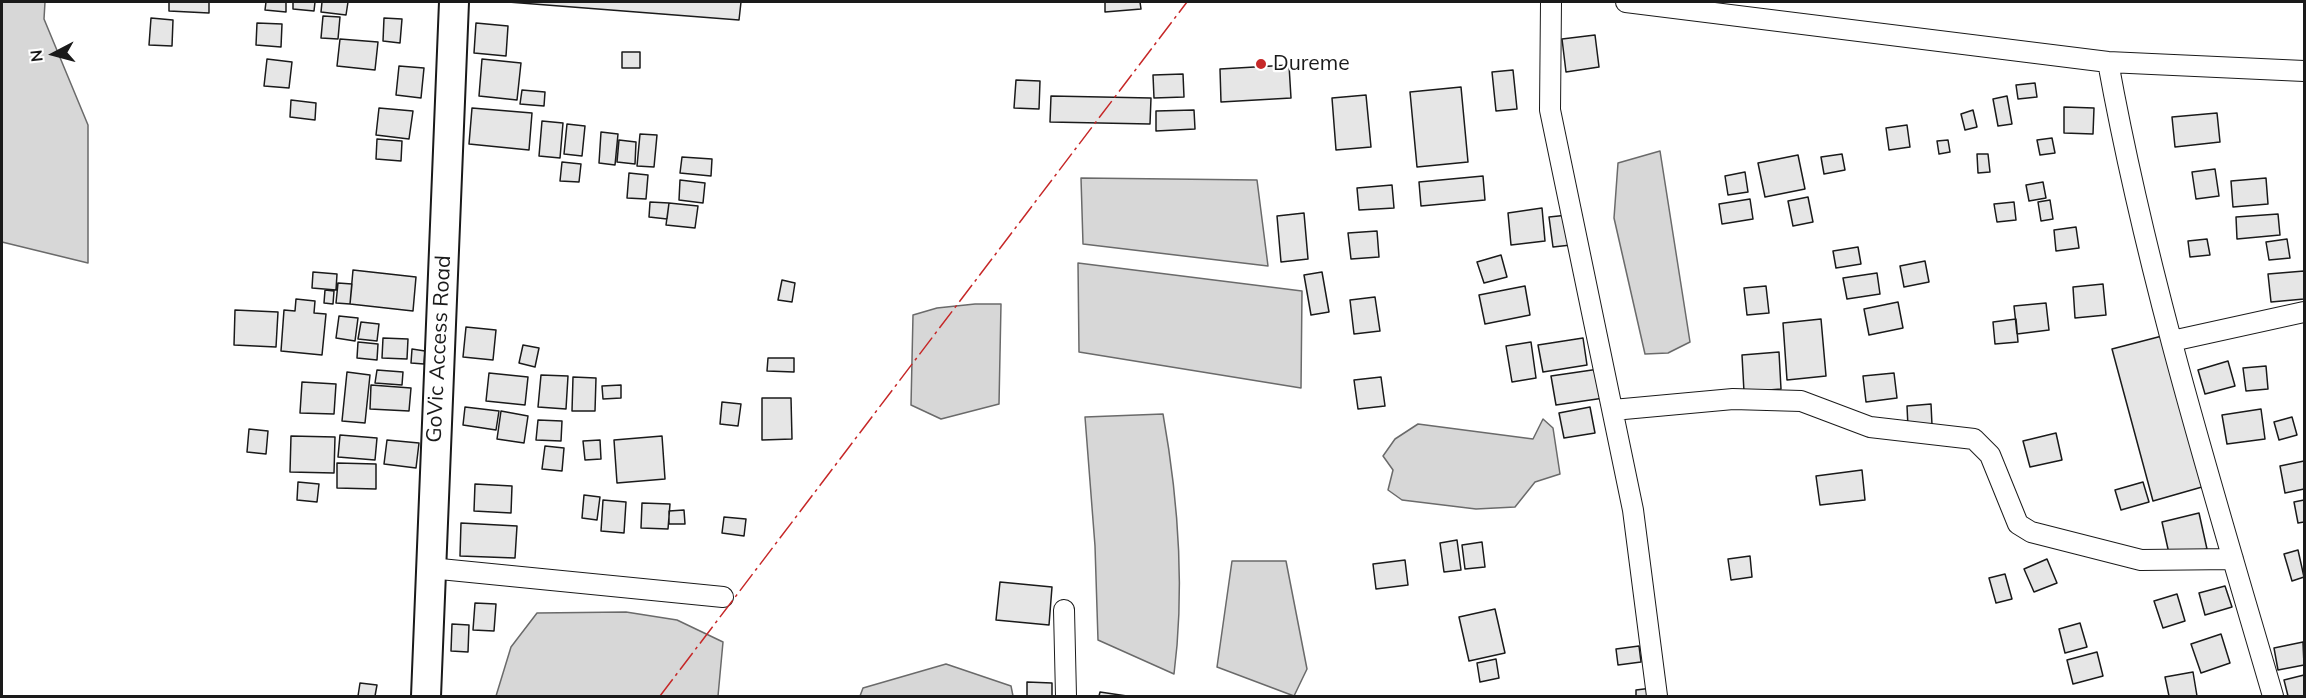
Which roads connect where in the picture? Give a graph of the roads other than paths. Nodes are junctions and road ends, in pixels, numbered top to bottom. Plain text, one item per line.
1 (454, 2) edge
2 (1551, 2) edge
3 (1626, 2) edge
4 (2108, 62) junction
5 (2304, 71) edge
6 (2304, 312) edge
7 (2172, 341) junction
8 (1612, 410) junction
9 (2233, 559) junction
10 (430, 568) junction
11 (723, 597) dead end
12 (1064, 610) dead end
13 (426, 696) edge
14 (1066, 696) edge
15 (1657, 696) edge
16 (2273, 696) edge

1 - 10 main road, GoVic Access Road
2 - 8 street
3 - 4 street
4 - 5 street
4 - 7 street
6 - 7 street
7 - 9 street
8 - 9 street
8 - 15 street
9 - 16 street
10 - 11 street
10 - 13 main road, GoVic Access Road
12 - 14 street

